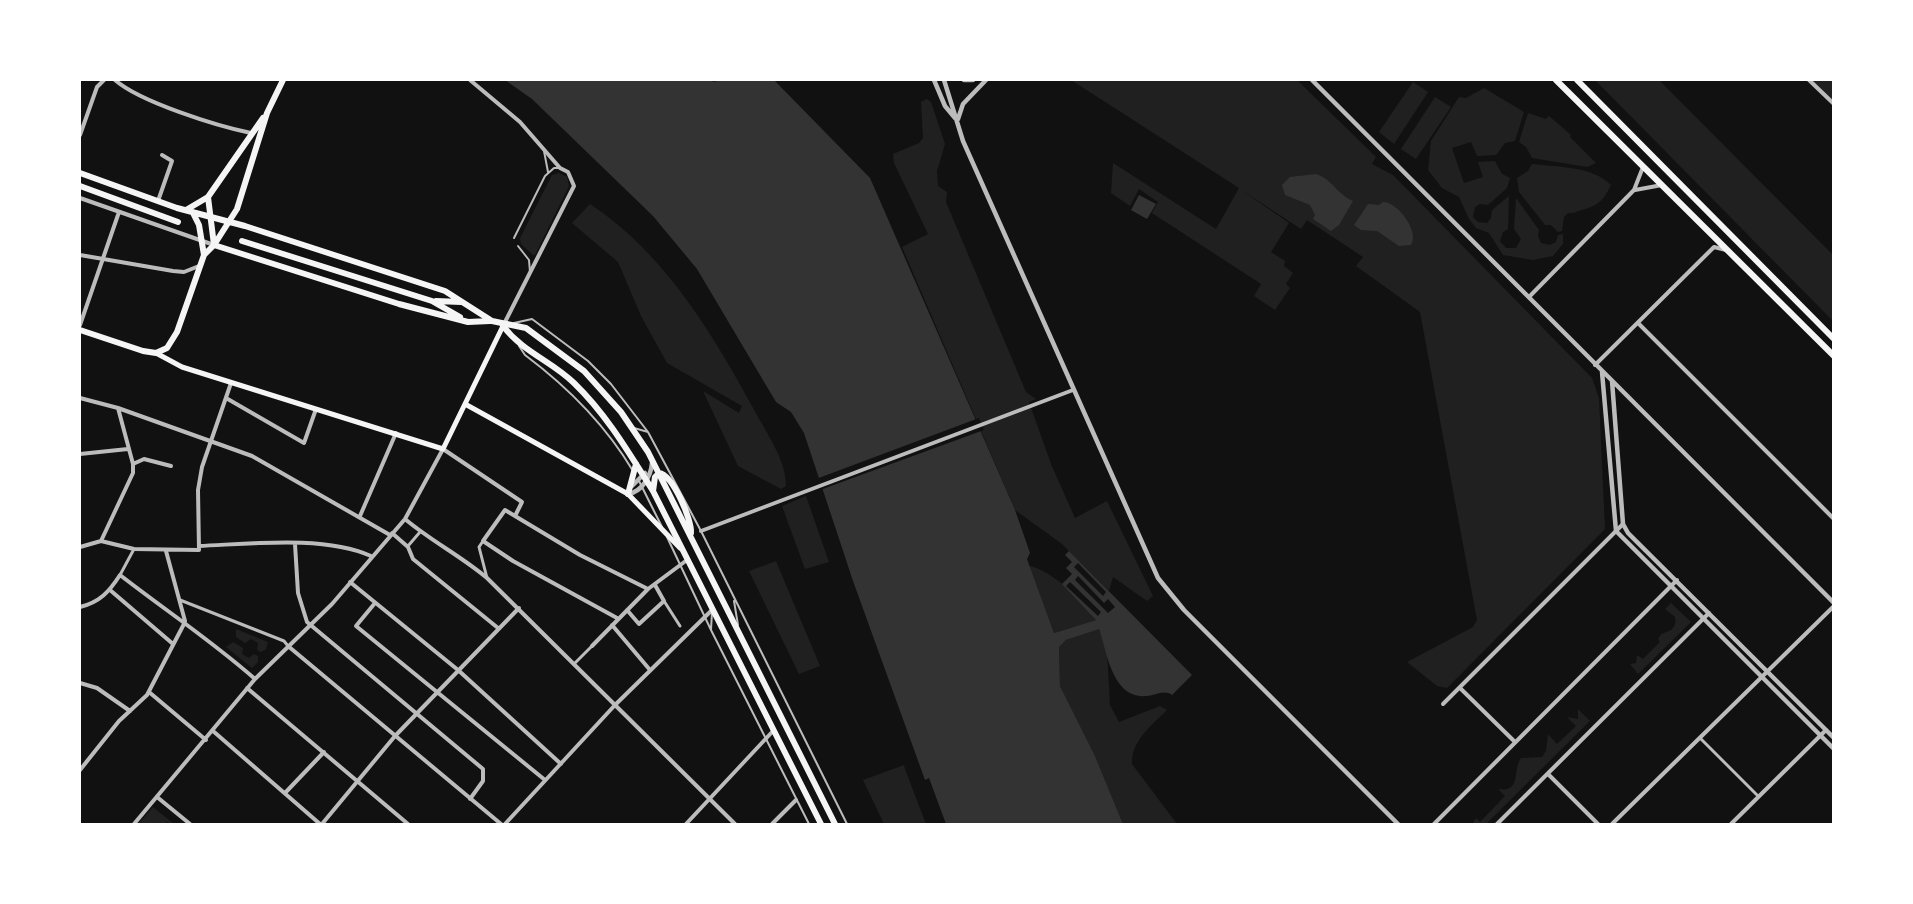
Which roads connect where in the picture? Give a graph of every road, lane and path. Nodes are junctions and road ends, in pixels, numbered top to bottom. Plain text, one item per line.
1 (103, 80) edge
2 (115, 80) edge
3 (283, 80) edge
4 (470, 80) edge
5 (934, 80) edge
6 (944, 80) edge
7 (964, 80) edge
8 (973, 80) edge
9 (986, 80) edge
10 (1312, 80) edge
11 (1557, 80) edge
12 (1577, 80) edge
13 (1809, 80) edge
14 (1833, 104) edge
15 (267, 113) junction
16 (958, 122) junction
17 (252, 133) junction
18 (80, 135) edge
19 (540, 142) junction
20 (162, 155) dead end
21 (1643, 167) junction
22 (560, 168) junction
23 (548, 172) junction
24 (80, 173) edge
25 (1662, 185) junction
26 (80, 186) edge
27 (1635, 190) junction
28 (208, 197) junction
29 (80, 198) edge
30 (158, 201) junction
31 (186, 210) junction
32 (119, 212) junction
33 (194, 213) junction
34 (209, 217) junction
35 (178, 222) dead end
36 (229, 222) junction
37 (514, 238) dead end
38 (203, 241) junction
39 (242, 241) dead end
40 (214, 245) junction
41 (518, 246) dead end
42 (1726, 249) junction
43 (80, 255) edge
44 (204, 255) junction
45 (102, 259) junction
46 (200, 266) junction
47 (530, 273) junction
48 (1528, 297) junction
49 (432, 301) junction
50 (463, 302) junction
51 (492, 321) junction
52 (468, 322) junction
53 (1638, 323) junction
54 (80, 325) edge
55 (503, 326) junction
56 (80, 330) edge
57 (1833, 339) edge
58 (517, 343) junction
59 (156, 353) junction
60 (1833, 356) edge
61 (1595, 365) junction
62 (1602, 372) junction
63 (1612, 381) junction
64 (231, 383) junction
65 (1073, 390) junction
66 (80, 398) edge
67 (226, 398) junction
68 (465, 404) junction
69 (118, 408) junction
70 (316, 409) junction
71 (633, 428) junction
72 (648, 432) junction
73 (396, 433) junction
74 (213, 441) junction
75 (128, 449) junction
76 (443, 449) junction
77 (80, 454) edge
78 (652, 460) junction
79 (134, 464) junction
80 (171, 466) dead end
81 (659, 473) junction
82 (642, 476) junction
83 (641, 486) junction
84 (630, 490) junction
85 (653, 491) junction
86 (360, 516) junction
87 (514, 516) junction
88 (405, 519) junction
89 (1833, 519) edge
90 (1623, 524) junction
91 (664, 530) junction
92 (701, 531) junction
93 (1616, 531) junction
94 (420, 532) junction
95 (391, 534) junction
96 (483, 540) junction
97 (101, 541) junction
98 (295, 544) junction
99 (80, 547) edge
100 (408, 547) junction
101 (199, 548) junction
102 (134, 549) junction
103 (166, 551) junction
104 (683, 551) junction
105 (371, 556) junction
106 (687, 560) junction
107 (680, 564) junction
108 (120, 575) junction
109 (487, 578) junction
110 (1678, 580) junction
111 (350, 582) junction
112 (655, 585) junction
113 (1671, 586) junction
114 (648, 589) junction
115 (110, 590) junction
116 (1833, 594) edge
117 (734, 598) junction
118 (1829, 598) junction
119 (180, 600) junction
120 (664, 601) junction
121 (375, 603) junction
122 (1833, 604) edge
123 (80, 607) edge
124 (519, 609) junction
125 (712, 609) junction
126 (627, 610) junction
127 (1710, 612) junction
128 (705, 616) junction
129 (617, 618) junction
130 (1704, 619) junction
131 (185, 622) junction
132 (311, 624) junction
133 (612, 625) junction
134 (680, 626) dead end
135 (498, 628) junction
136 (711, 630) junction
137 (739, 632) junction
138 (174, 644) junction
139 (288, 646) junction
140 (592, 646) joint
141 (574, 664) junction
142 (458, 670) junction
143 (651, 670) junction
144 (1768, 672) junction
145 (1762, 677) junction
146 (255, 679) junction
147 (80, 683) edge
148 (248, 688) junction
149 (1460, 688) junction
150 (438, 690) junction
151 (149, 692) junction
152 (1443, 704) dead end
153 (615, 705) junction
154 (130, 711) junction
155 (418, 712) junction
156 (774, 730) junction
157 (1826, 730) junction
158 (213, 731) junction
159 (395, 736) junction
160 (1820, 736) junction
161 (766, 738) junction
162 (1700, 738) junction
163 (1833, 738) edge
164 (206, 740) junction
165 (1515, 742) junction
166 (1833, 749) edge
167 (324, 753) junction
168 (561, 764) junction
169 (80, 770) edge
170 (1548, 774) junction
171 (545, 780) junction
172 (358, 781) junction
173 (285, 793) junction
174 (157, 797) junction
175 (1759, 797) junction
176 (470, 799) junction
177 (710, 799) junction
178 (796, 800) junction
179 (1596, 823) edge
180 (134, 825) edge
181 (190, 825) edge
182 (321, 825) edge
183 (408, 825) edge
184 (503, 825) edge
185 (686, 825) edge
186 (735, 825) edge
187 (772, 825) edge
188 (809, 825) edge
189 (821, 825) edge
190 (835, 825) edge
191 (847, 825) edge
192 (1398, 825) edge
193 (1434, 825) edge
194 (1497, 825) edge
195 (1612, 825) edge
196 (1731, 825) edge

1 - 2 street
1 - 18 street
2 - 17 street
3 - 15 main road
4 - 19 street
5 - 16 street
6 - 16 street
7 - 8 street
9 - 16 street
10 - 48 street
11 - 21 main road
12 - 57 main road
13 - 14 street
15 - 17 main road
15 - 36 main road
16 - 65 street
17 - 28 main road
19 - 22 street
19 - 23 lane
20 - 30 street
21 - 25 main road
21 - 27 street
22 - 23 lane
22 - 47 street
23 - 37 lane
24 - 30 main road
25 - 27 street
25 - 42 main road
26 - 35 main road
27 - 48 street
28 - 31 main road
28 - 34 main road
29 - 32 street
30 - 31 main road
31 - 33 main road
32 - 38 street
32 - 45 street
33 - 34 main road
33 - 38 main road
34 - 36 main road
34 - 40 main road
36 - 40 main road
36 - 50 main road
38 - 40 street
38 - 44 main road
39 - 49 main road
40 - 44 main road
40 - 52 main road
41 - 47 lane
42 - 53 street
42 - 60 main road
43 - 45 street
44 - 46 main road
45 - 46 street
45 - 54 street
46 - 59 main road
47 - 55 street
48 - 61 street
49 - 50 main road
49 - 52 main road
50 - 51 main road
51 - 52 main road
51 - 55 main road
53 - 61 street
53 - 89 street
55 - 58 main road
55 - 68 main road
55 - 71 main road
55 - 72 lane
56 - 59 main road
58 - 82 lane
58 - 82 main road
59 - 64 main road
61 - 62 street
62 - 63 street
62 - 93 street
63 - 90 street
63 - 118 street
64 - 67 street
64 - 70 main road
65 - 92 street
65 - 192 street
66 - 69 street
67 - 70 street
67 - 74 street
68 - 76 main road
68 - 84 main road
69 - 74 street
69 - 75 street
70 - 73 main road
71 - 72 lane
71 - 78 main road
72 - 92 lane
73 - 76 main road
73 - 86 street
74 - 86 street
74 - 101 street
75 - 77 street
75 - 79 street
76 - 87 street
76 - 88 street
78 - 81 main road
78 - 82 street
79 - 80 street
79 - 97 street
81 - 82 street
81 - 85 main road
81 - 137 main road
82 - 83 street
82 - 84 main road
82 - 85 main road
83 - 84 street
83 - 91 lane
84 - 91 main road
85 - 104 main road
86 - 95 street
87 - 96 street
87 - 114 street
88 - 94 street
88 - 95 street
90 - 93 street
90 - 110 street
91 - 104 main road
91 - 107 lane
92 - 117 lane
93 - 113 street
93 - 149 street
94 - 100 street
94 - 109 street
95 - 100 street
95 - 105 street
96 - 109 street
96 - 129 street
97 - 99 street
97 - 102 street
98 - 101 street
98 - 105 street
98 - 132 street
100 - 135 street
101 - 103 street
102 - 103 street
102 - 108 street
103 - 119 street
104 - 106 main road
105 - 111 street
106 - 107 street
106 - 125 main road
107 - 112 street
107 - 128 lane
108 - 115 street
108 - 131 street
109 - 124 street
110 - 113 street
110 - 127 street
111 - 121 street
111 - 132 street
112 - 114 street
112 - 120 street
113 - 130 street
113 - 165 street
114 - 126 street
115 - 123 street
115 - 138 street
116 - 118 street
117 - 137 lane
117 - 191 lane
118 - 122 street
119 - 131 street
119 - 139 street
120 - 126 street
120 - 134 street
121 - 142 street
121 - 150 street
122 - 144 street
124 - 135 street
124 - 141 street
125 - 128 street
125 - 136 lane
125 - 156 main road
126 - 129 street
127 - 130 street
127 - 144 street
128 - 136 lane
128 - 143 street
129 - 133 street
130 - 145 street
130 - 170 street
131 - 138 street
131 - 146 street
132 - 139 street
132 - 155 street
133 - 140 street
133 - 143 street
135 - 142 street
136 - 161 lane
137 - 190 main road
138 - 151 street
139 - 146 street
139 - 159 street
140 - 141 street
141 - 153 street
142 - 150 street
142 - 168 street
143 - 153 street
144 - 145 street
144 - 157 street
145 - 160 street
145 - 162 street
146 - 148 street
147 - 154 street
148 - 158 street
148 - 167 street
149 - 152 street
149 - 165 street
150 - 155 street
150 - 171 street
151 - 154 street
151 - 164 street
153 - 168 street
153 - 177 street
154 - 169 street
155 - 159 street
155 - 176 street
156 - 161 street
156 - 189 main road
157 - 160 street
157 - 163 street
158 - 164 street
158 - 173 street
159 - 172 street
159 - 176 street
160 - 166 street
160 - 175 street
161 - 177 street
161 - 178 lane
162 - 175 street
162 - 195 street
164 - 174 street
165 - 193 street
167 - 172 street
167 - 173 street
168 - 171 street
170 - 179 street
170 - 194 street
171 - 184 street
172 - 182 street
172 - 183 street
173 - 182 street
174 - 180 street
174 - 181 street
175 - 196 street
176 - 184 street
177 - 185 street
177 - 186 street
178 - 187 street
178 - 188 lane

